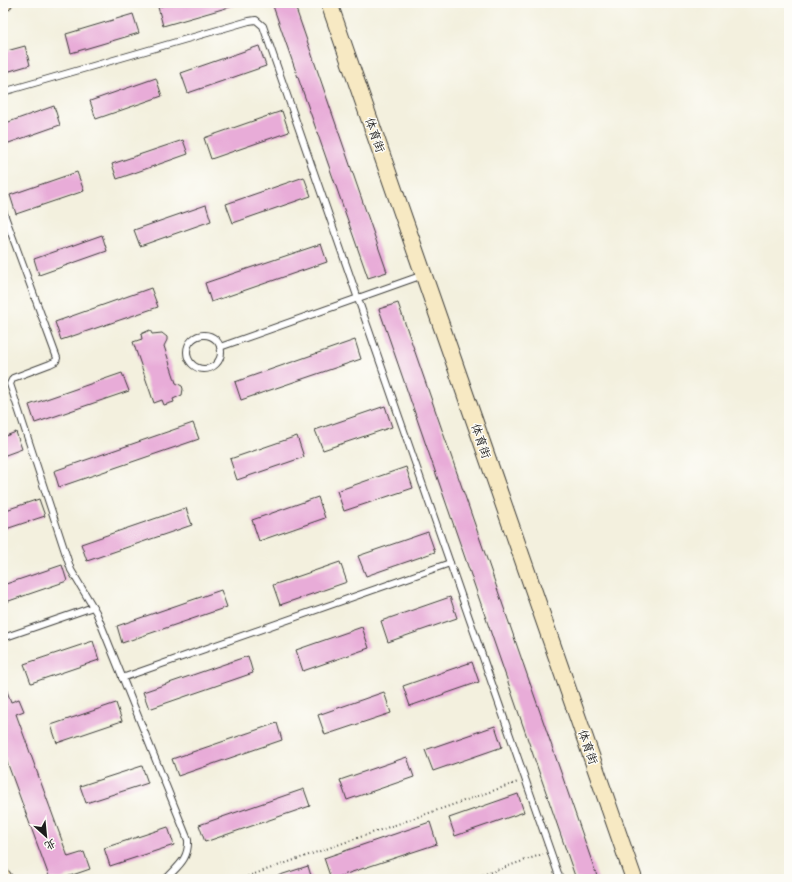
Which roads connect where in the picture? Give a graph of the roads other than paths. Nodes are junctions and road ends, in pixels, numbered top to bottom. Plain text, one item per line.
1 (328, 3) edge
2 (3, 92) edge
3 (3, 211) edge
4 (423, 275) junction
5 (358, 298) junction
6 (220, 347) junction
7 (450, 563) junction
8 (93, 607) junction
9 (3, 638) edge
10 (122, 678) junction
11 (166, 879) edge
12 (560, 879) edge
13 (634, 879) edge

1 - 4 street, 体育街
2 - 5 lane
3 - 8 lane
4 - 5 lane
4 - 13 street, 体育街
5 - 6 lane
5 - 7 lane
6 - 6 lane
7 - 10 lane
7 - 12 lane
8 - 9 lane
8 - 10 lane
10 - 11 lane

